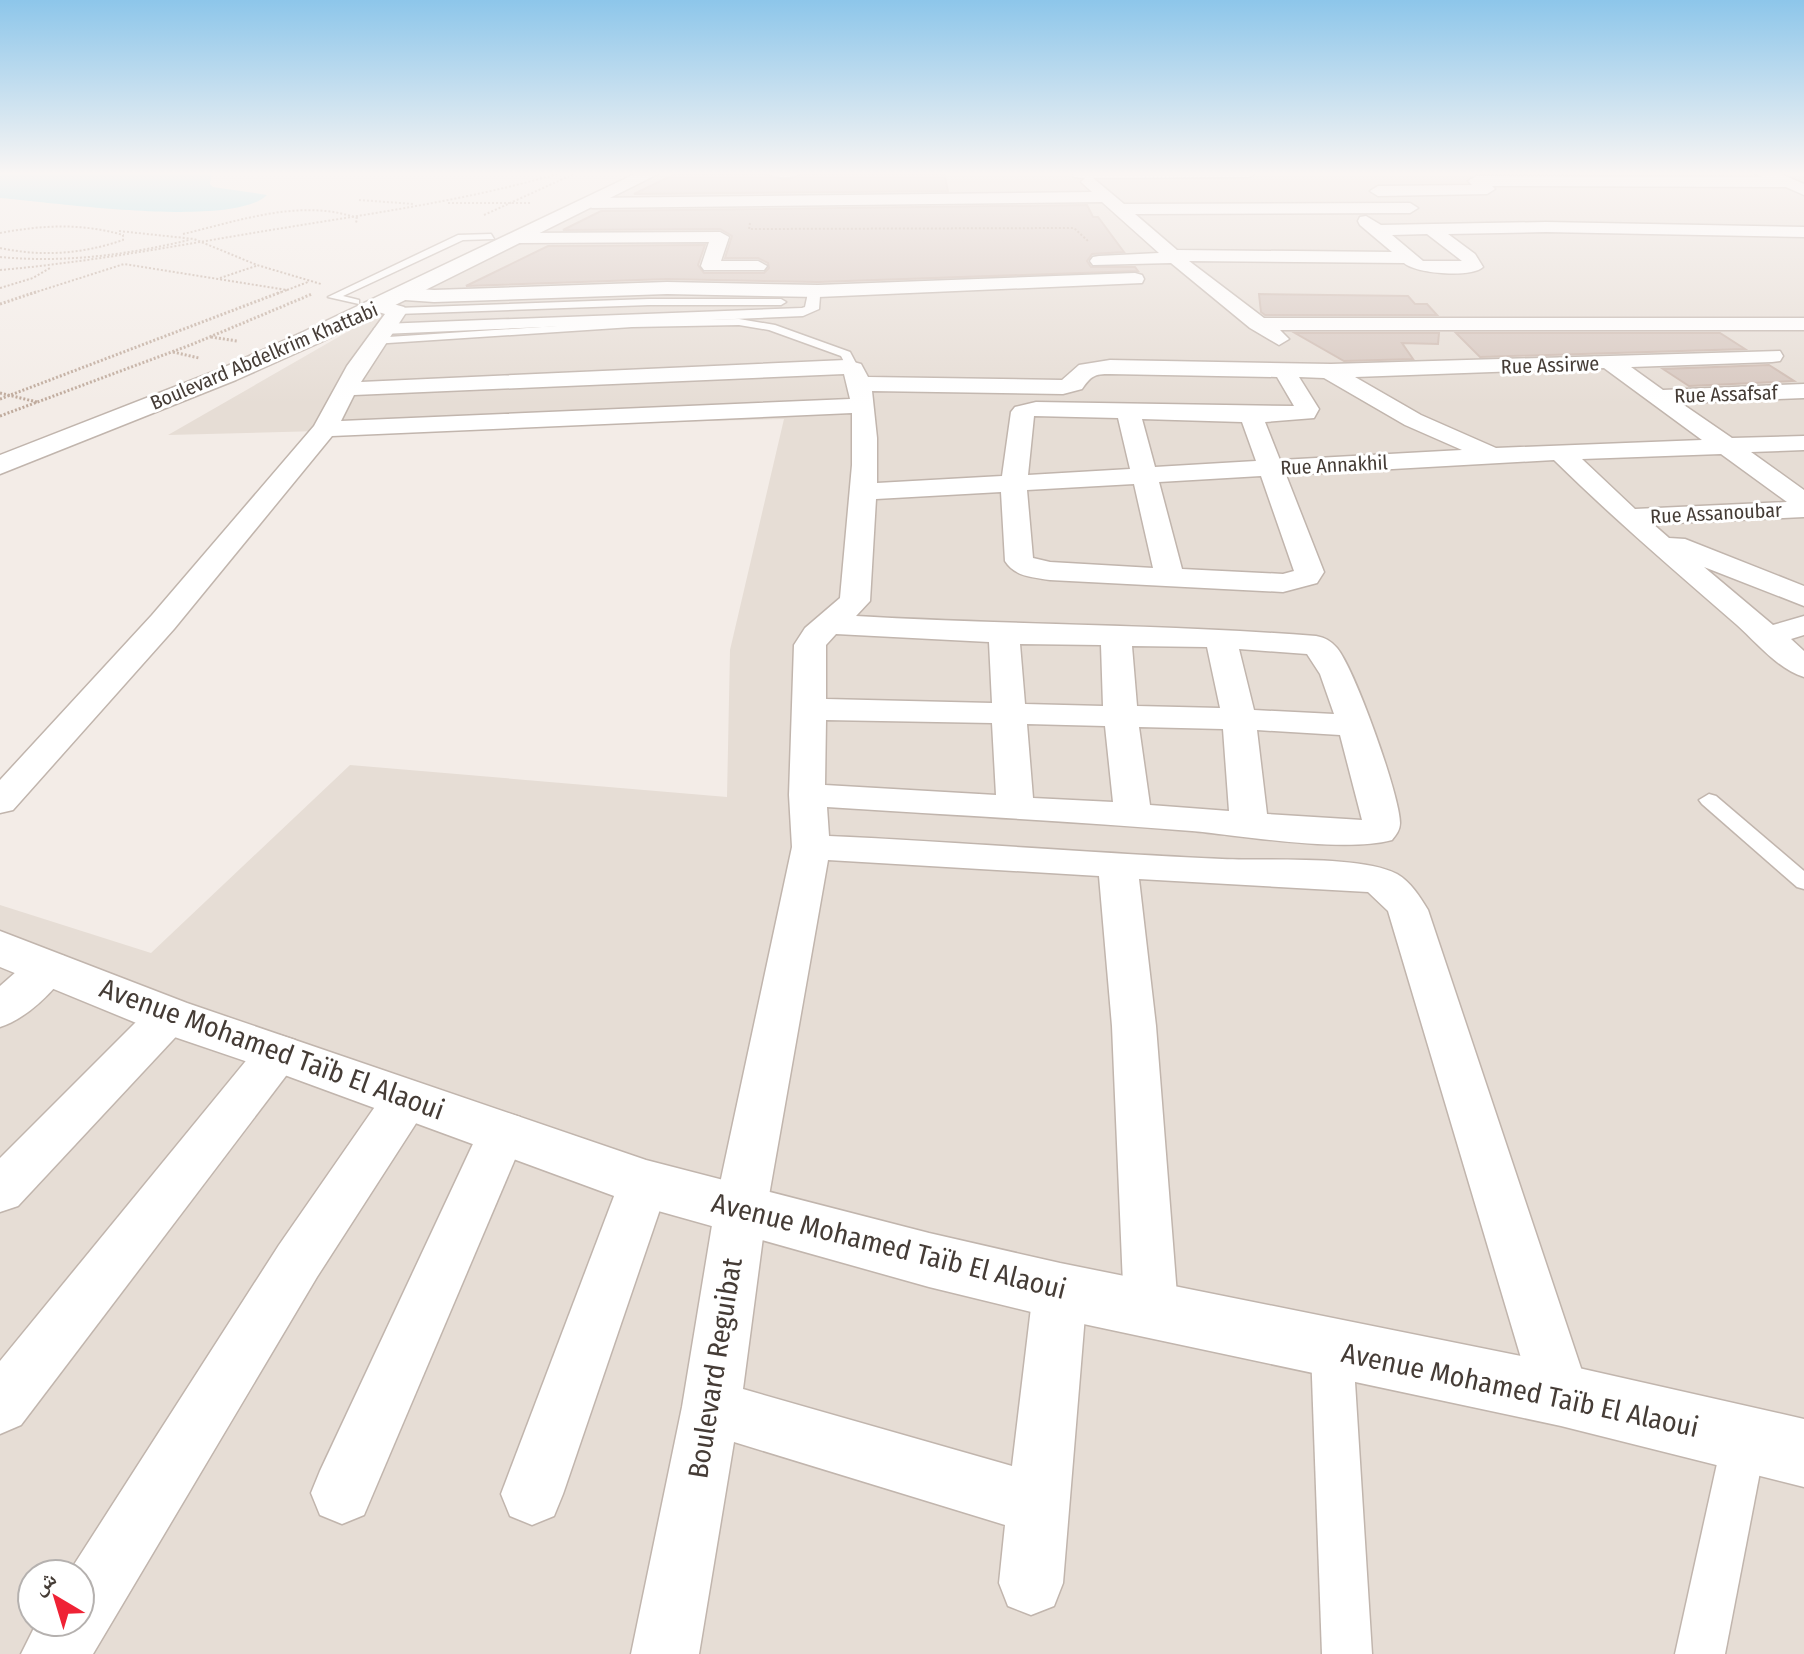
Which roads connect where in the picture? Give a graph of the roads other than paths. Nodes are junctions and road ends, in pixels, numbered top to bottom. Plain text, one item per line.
1 (474, 249) edge
2 (500, 249) edge
3 (716, 249) edge
4 (1166, 249) edge
5 (1395, 249) edge
6 (1457, 249) edge
7 (1172, 256) junction
8 (1405, 258) junction
9 (1042, 264) dead end
10 (770, 266) dead end
11 (1135, 279) dead end
12 (813, 296) dead end
13 (781, 302) dead end
14 (677, 309) junction
15 (382, 314) junction
16 (1503, 322) junction
17 (1724, 323) junction
18 (1257, 324) junction
19 (1804, 324) edge
20 (1611, 363) junction
21 (1543, 365) junction
22 (1284, 370) junction
23 (1328, 371) junction
24 (1792, 372) edge
25 (591, 378) junction
26 (859, 386) junction
27 (753, 390) junction
28 (1658, 397) junction
29 (335, 411) junction
30 (585, 411) junction
31 (1129, 413) junction
32 (1251, 415) junction
33 (1804, 443) edge
34 (0, 446) edge
35 (1725, 446) junction
36 (1560, 452) junction
37 (1496, 455) junction
38 (0, 465) edge
39 (1270, 468) junction
40 (1143, 476) junction
41 (1014, 484) junction
42 (865, 492) junction
43 (1804, 502) edge
44 (1804, 509) edge
45 (1639, 526) junction
46 (1804, 577) edge
47 (1170, 578) junction
48 (1765, 580) junction
49 (1804, 597) edge
50 (828, 624) junction
51 (1804, 625) edge
52 (1004, 634) junction
53 (1116, 637) junction
54 (1767, 637) junction
55 (1221, 638) junction
56 (1804, 667) edge
57 (809, 709) junction
58 (1007, 715) junction
59 (1121, 717) junction
60 (1239, 719) junction
61 (1353, 725) junction
62 (807, 795) junction
63 (1709, 800) dead end
64 (0, 802) edge
65 (1015, 808) junction
66 (1133, 815) junction
67 (1249, 824) junction
68 (811, 847) junction
69 (1118, 864) junction
70 (1804, 882) edge
71 (24, 958) edge
72 (0, 1011) edge
73 (169, 1016) junction
74 (279, 1052) junction
75 (407, 1098) junction
76 (503, 1131) junction
77 (644, 1183) junction
78 (0, 1191) edge
79 (741, 1207) junction
80 (1060, 1291) junction
81 (1151, 1308) junction
82 (1332, 1350) junction
83 (1561, 1395) junction
84 (0, 1406) edge
85 (711, 1407) junction
86 (1744, 1441) junction
87 (1804, 1453) edge
88 (342, 1493) dead end
89 (532, 1494) dead end
90 (1040, 1505) junction
91 (1031, 1583) dead end
92 (96, 1588) edge
93 (665, 1654) edge
94 (1347, 1654) edge
95 (1700, 1654) edge

1 - 15 street, Boulevard Abdelkrim Khattabi
2 - 15 street, Boulevard Abdelkrim Khattabi
3 - 10 street
4 - 7 street
5 - 8 street
6 - 8 street
7 - 8 street
7 - 9 street
7 - 18 street
11 - 15 street
12 - 14 street
13 - 14 lane
14 - 15 street
14 - 15 lane
15 - 26 lane
15 - 29 street
15 - 34 street, Boulevard Abdelkrim Khattabi
15 - 38 street, Boulevard Abdelkrim Khattabi
16 - 17 street
16 - 18 street
16 - 21 street
17 - 19 street
17 - 24 street
18 - 23 street
20 - 21 street, Rue Assirwe
20 - 24 street, Rue Assirwe
20 - 28 street, Rue Assafsaf
21 - 23 street, Rue Assirwe
22 - 23 street, Rue Assirwe
22 - 26 street, Rue Assirwe
22 - 32 street
23 - 37 street
24 - 28 street, Rue Assafsaf
25 - 27 street
25 - 29 street
25 - 30 street
26 - 27 street
26 - 27 street
26 - 42 street, Boulevard Reguibat
27 - 30 street
28 - 35 street
29 - 30 street
29 - 64 street
31 - 32 street
31 - 40 street
31 - 41 street
32 - 39 street
33 - 35 street, Rue Annakhil
35 - 36 street, Rue Annakhil
35 - 43 street
36 - 37 street, Rue Annakhil
36 - 45 street
37 - 39 street, Rue Annakhil
39 - 40 street, Rue Annakhil
39 - 47 street
40 - 41 street, Rue Annakhil
40 - 47 street
41 - 42 street, Rue Annakhil
41 - 47 street
42 - 50 street, Boulevard Reguibat
44 - 45 street, Rue Assanoubar
45 - 48 street
45 - 54 street
46 - 48 street
48 - 49 street
50 - 52 street
50 - 57 street, Boulevard Reguibat
51 - 54 street
52 - 53 street
52 - 58 street
53 - 55 street
53 - 59 street
54 - 56 street
55 - 60 street
55 - 61 street
57 - 58 street
57 - 62 street, Boulevard Reguibat
58 - 59 street
58 - 65 street
59 - 60 street
59 - 66 street
60 - 61 street
60 - 67 street
61 - 67 street
62 - 65 street
62 - 68 street, Boulevard Reguibat
63 - 70 lane
65 - 66 street
66 - 67 street
68 - 69 street
68 - 79 street, Boulevard Reguibat
69 - 81 street
69 - 83 street
71 - 72 street
71 - 73 street, Avenue Mohamed Taïb El Alaoui
73 - 74 street, Avenue Mohamed Taïb El Alaoui
73 - 78 street
74 - 75 street, Avenue Mohamed Taïb El Alaoui
74 - 84 street
75 - 76 street, Avenue Mohamed Taïb El Alaoui
75 - 92 street
76 - 77 street, Avenue Mohamed Taïb El Alaoui
76 - 88 street
77 - 79 street, Avenue Mohamed Taïb El Alaoui
77 - 89 street
79 - 80 street, Avenue Mohamed Taïb El Alaoui
79 - 85 street, Boulevard Reguibat
80 - 81 street, Avenue Mohamed Taïb El Alaoui
80 - 90 street
81 - 82 street, Avenue Mohamed Taïb El Alaoui
82 - 83 street, Avenue Mohamed Taïb El Alaoui
82 - 94 street
83 - 86 street, Avenue Mohamed Taïb El Alaoui
85 - 90 street
85 - 93 street, Boulevard Reguibat
86 - 87 street, Avenue Mohamed Taïb El Alaoui
86 - 95 street
90 - 91 street

